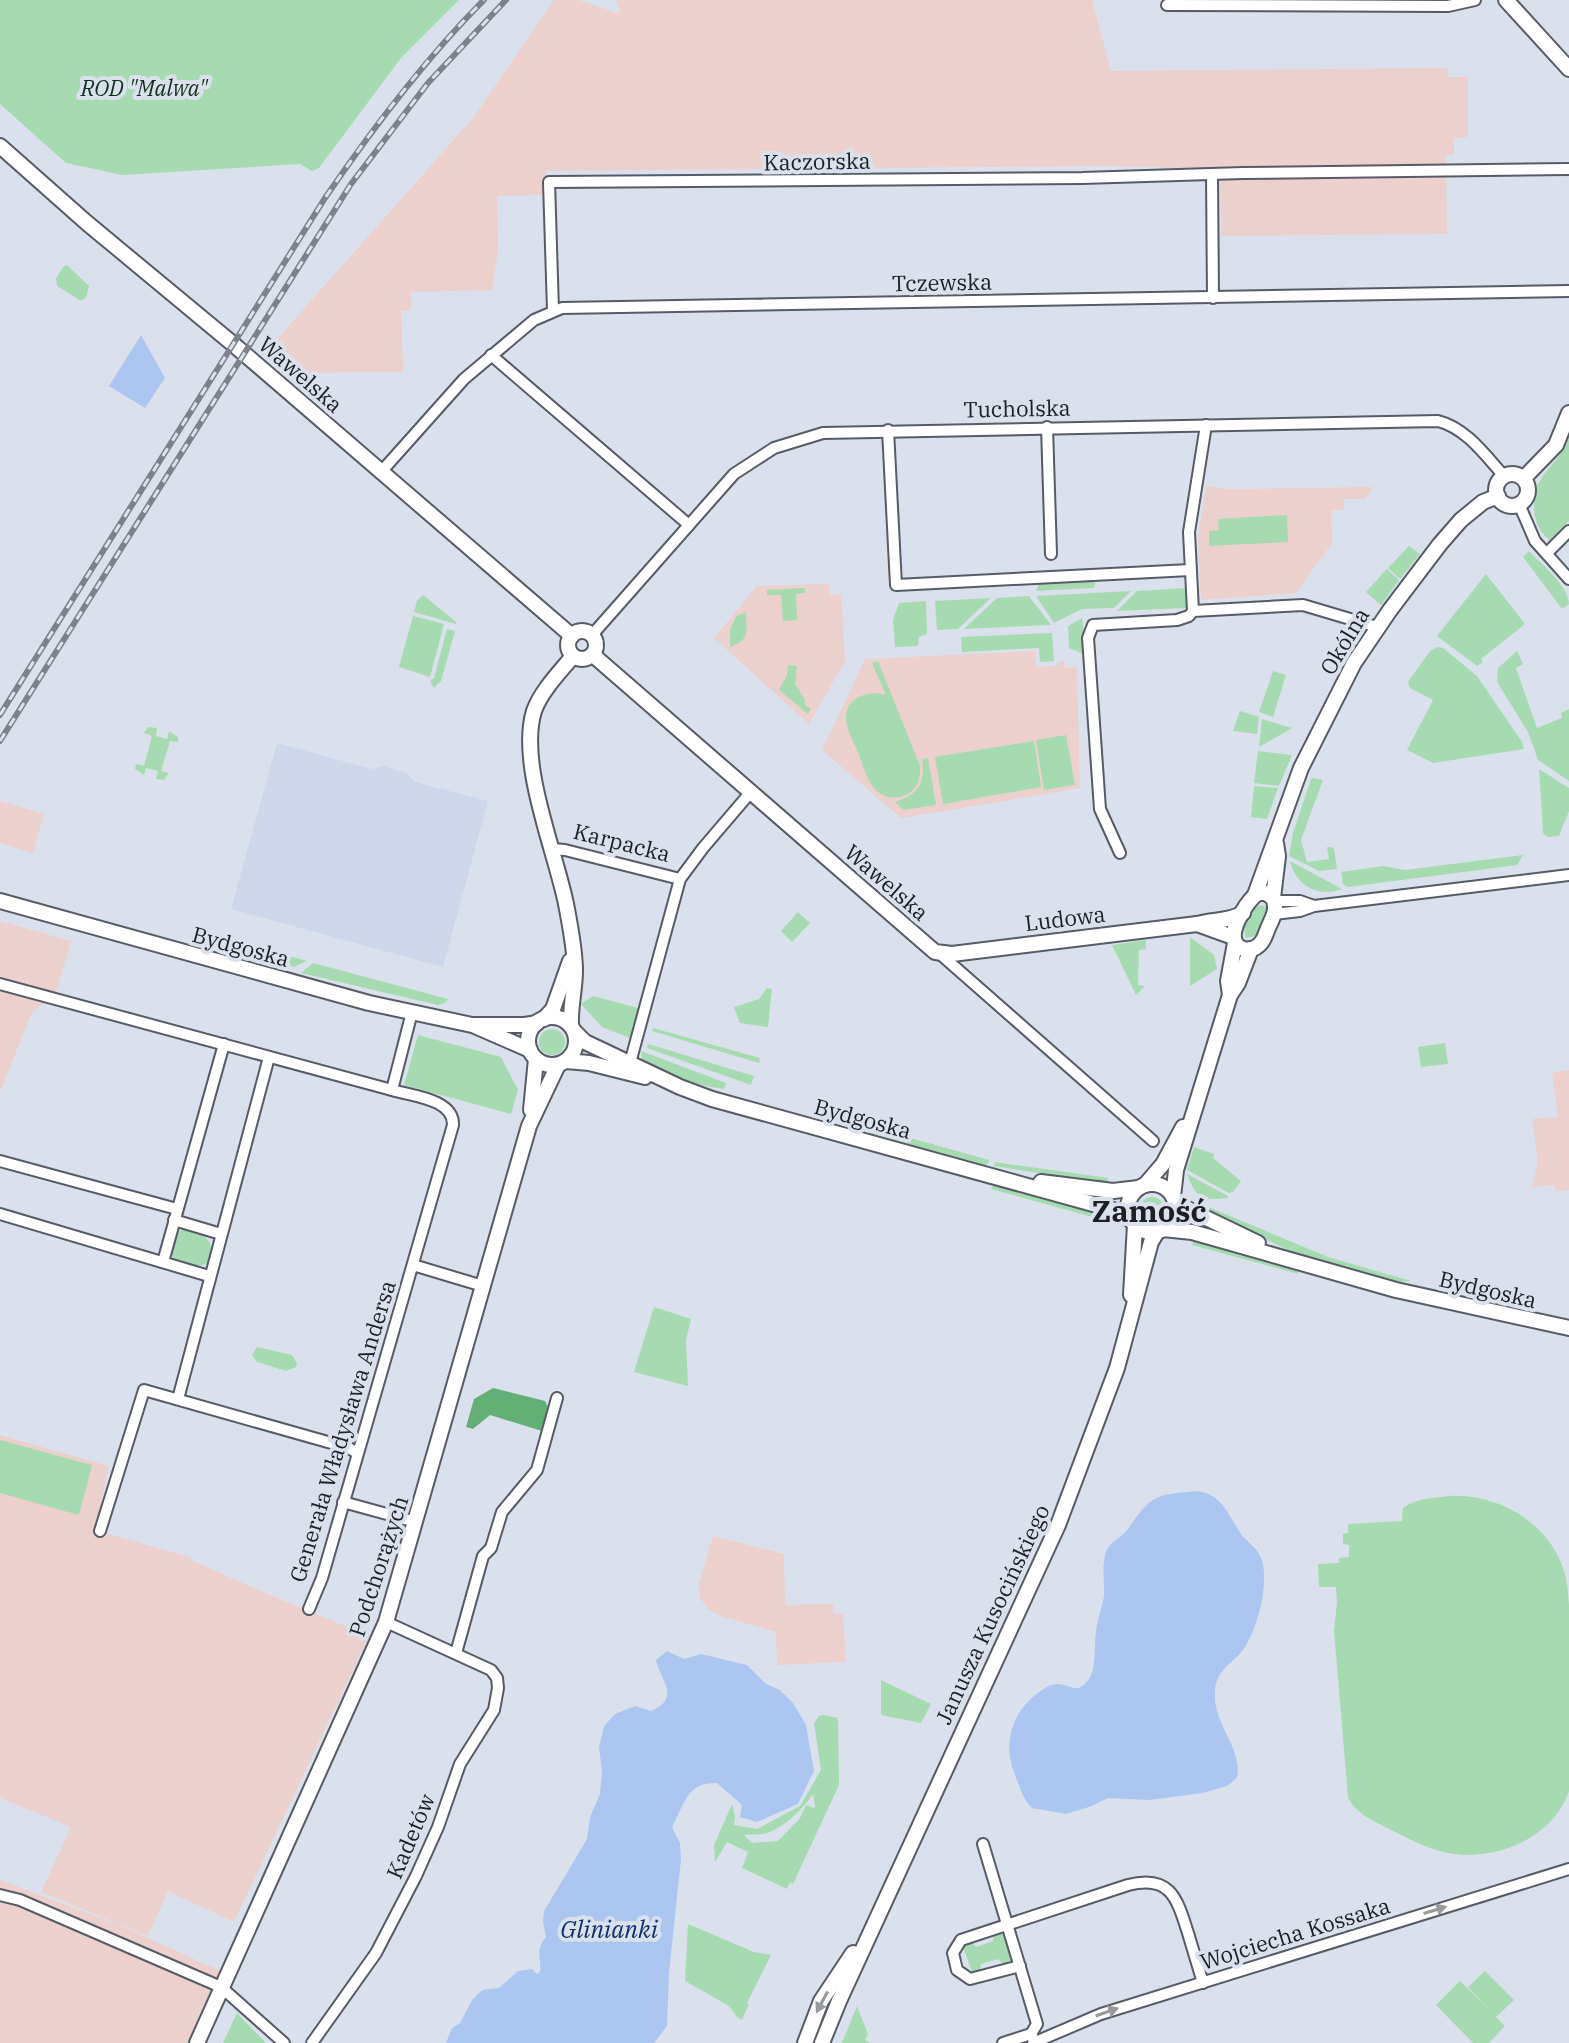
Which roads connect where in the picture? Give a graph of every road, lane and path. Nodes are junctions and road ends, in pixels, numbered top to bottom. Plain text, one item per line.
1 (1475, 0) edge
2 (1506, 0) edge
3 (1167, 5) dead end
4 (1569, 69) edge
5 (0, 146) edge
6 (1569, 169) edge
7 (1212, 175) junction
8 (1569, 291) edge
9 (1213, 298) junction
10 (553, 310) junction
11 (491, 355) junction
12 (1569, 413) edge
13 (1206, 425) junction
14 (1047, 427) junction
15 (888, 430) junction
16 (381, 472) junction
17 (1504, 476) junction
18 (1524, 478) junction
19 (1498, 496) junction
20 (1519, 504) junction
21 (689, 525) junction
22 (1569, 531) edge
23 (1547, 553) junction
24 (1051, 554) dead end
25 (1190, 570) junction
26 (1569, 579) edge
27 (1193, 611) junction
28 (1377, 627) junction
29 (592, 635) junction
30 (572, 636) junction
31 (593, 655) junction
32 (573, 656) junction
33 (750, 793) junction
34 (1276, 843) junction
35 (552, 849) junction
36 (1120, 853) dead end
37 (1569, 875) edge
38 (680, 879) junction
39 (1275, 879) junction
40 (1255, 895) junction
41 (1291, 900) junction
42 (0, 901) edge
43 (1274, 904) junction
44 (1314, 906) junction
45 (1243, 913) junction
46 (1197, 924) junction
47 (1230, 942) junction
48 (1251, 949) junction
49 (573, 953) junction
50 (939, 953) junction
51 (0, 984) edge
52 (1230, 995) junction
53 (412, 1012) junction
54 (540, 1021) junction
55 (472, 1025) junction
56 (573, 1029) junction
57 (224, 1044) junction
58 (533, 1054) junction
59 (269, 1057) junction
60 (562, 1063) junction
61 (630, 1063) junction
62 (680, 1087) junction
63 (392, 1090) junction
64 (1196, 1102) junction
65 (529, 1126) junction
66 (1153, 1141) dead end
67 (0, 1161) edge
68 (989, 1175) junction
69 (1142, 1187) junction
70 (1174, 1200) junction
71 (0, 1214) edge
72 (176, 1215) junction
73 (1133, 1223) junction
74 (1160, 1230) junction
75 (221, 1234) junction
76 (163, 1262) junction
77 (1306, 1263) junction
78 (413, 1265) junction
79 (209, 1276) junction
80 (483, 1286) junction
81 (1131, 1315) junction
82 (1569, 1328) edge
83 (557, 1398) dead end
84 (178, 1399) junction
85 (357, 1453) junction
86 (343, 1502) junction
87 (416, 1522) junction
88 (100, 1531) dead end
89 (309, 1609) dead end
90 (386, 1622) junction
91 (456, 1653) junction
92 (983, 1844) dead end
93 (1569, 1869) edge
94 (0, 1895) edge
95 (874, 1923) junction
96 (1007, 1924) junction
97 (1020, 1966) junction
98 (1203, 1983) junction
99 (221, 1987) junction
100 (1033, 2040) edge
101 (197, 2043) edge
102 (284, 2043) edge
103 (312, 2043) edge
104 (805, 2043) edge
105 (822, 2043) edge
106 (1003, 2043) edge

1 - 3 street
2 - 4 street
5 - 16 street, Wawelska
6 - 7 street, Kaczorska
7 - 9 street
7 - 10 street, Kaczorska
8 - 9 street, Tczewska
9 - 10 street, Tczewska
10 - 11 street, Tczewska
11 - 16 street, Tczewska
11 - 21 street
12 - 18 street
13 - 14 street, Tucholska
13 - 17 street, Tucholska
13 - 25 street
14 - 15 street, Tucholska
14 - 24 street
15 - 21 street, Tucholska
15 - 25 street
16 - 30 street, Wawelska
17 - 18 street
17 - 19 street
18 - 20 street
19 - 20 street
19 - 28 street, Okólna
20 - 23 street
21 - 29 street, Tucholska
22 - 23 street
23 - 26 street
25 - 27 street
27 - 28 street
27 - 36 street
28 - 34 street, Okólna
29 - 30 street
29 - 31 street
30 - 32 street
31 - 32 street
31 - 33 street, Wawelska
32 - 35 street, Karpacka
33 - 38 street
33 - 50 street, Wawelska
34 - 39 street, Okólna
34 - 40 street, Okólna
35 - 38 street, Karpacka
35 - 49 street, Karpacka
37 - 44 street
38 - 61 street
39 - 41 street
39 - 43 street, Okólna
40 - 43 street
40 - 45 street, Okólna
41 - 43 street
41 - 44 street
42 - 53 street, Bydgoska
43 - 44 street
43 - 48 street
45 - 46 street, Ludowa
45 - 47 street, Okólna
46 - 47 street, Ludowa
46 - 50 street, Ludowa
47 - 48 street, Ludowa
47 - 52 street
48 - 52 street
49 - 54 street, Karpacka
49 - 56 street, Karpacka
50 - 66 street, Wawelska
51 - 57 street, Generała Władysława Andersa
52 - 64 street
53 - 55 street, Bydgoska
53 - 63 street
54 - 55 street, Bydgoska
54 - 56 street
54 - 58 street
55 - 58 street, Bydgoska
56 - 60 street
56 - 61 street, Bydgoska
57 - 59 street, Generała Władysława Andersa
57 - 72 street
58 - 60 street
58 - 65 street, Podchorążych
59 - 63 street, Generała Władysława Andersa
59 - 75 street
60 - 62 street, Bydgoska
60 - 65 street, Podchorążych
61 - 62 street, Bydgoska
62 - 68 street, Bydgoska
63 - 78 street, Generała Władysława Andersa
64 - 69 street
64 - 70 street
65 - 80 street, Podchorążych
67 - 72 street
68 - 69 street, Bydgoska
68 - 73 street, Bydgoska
69 - 70 street
69 - 73 street
70 - 74 street
70 - 77 street, Bydgoska
71 - 76 street
72 - 75 street
72 - 76 street
73 - 74 street
73 - 81 street, Janusza Kusocińskiego
74 - 77 street, Bydgoska
74 - 81 street, Janusza Kusocińskiego
75 - 79 street
76 - 79 street
77 - 82 street, Bydgoska
78 - 80 street, Generała Władysława Andersa
78 - 85 street, Generała Władysława Andersa
79 - 84 street
80 - 87 street, Podchorążych
81 - 95 street, Janusza Kusocińskiego
83 - 91 street
84 - 85 street
84 - 88 street
85 - 86 street, Generała Władysława Andersa
86 - 87 street
86 - 89 street, Generała Władysława Andersa
87 - 90 street, Podchorążych
90 - 91 street, Kadetów
90 - 99 street, Podchorążych
91 - 103 street, Kadetów
92 - 96 street
98 -> 93 street, Wojciecha Kossaka
94 - 99 street
95 -> 104 street, Janusza Kusocińskiego
95 - 105 street, Janusza Kusocińskiego
96 - 97 street
96 - 97 street
96 - 98 street
97 - 100 street
100 -> 98 street, Wojciecha Kossaka
99 - 101 street, Podchorążych
99 - 102 street
100 - 106 street, Wojciecha Kossaka

